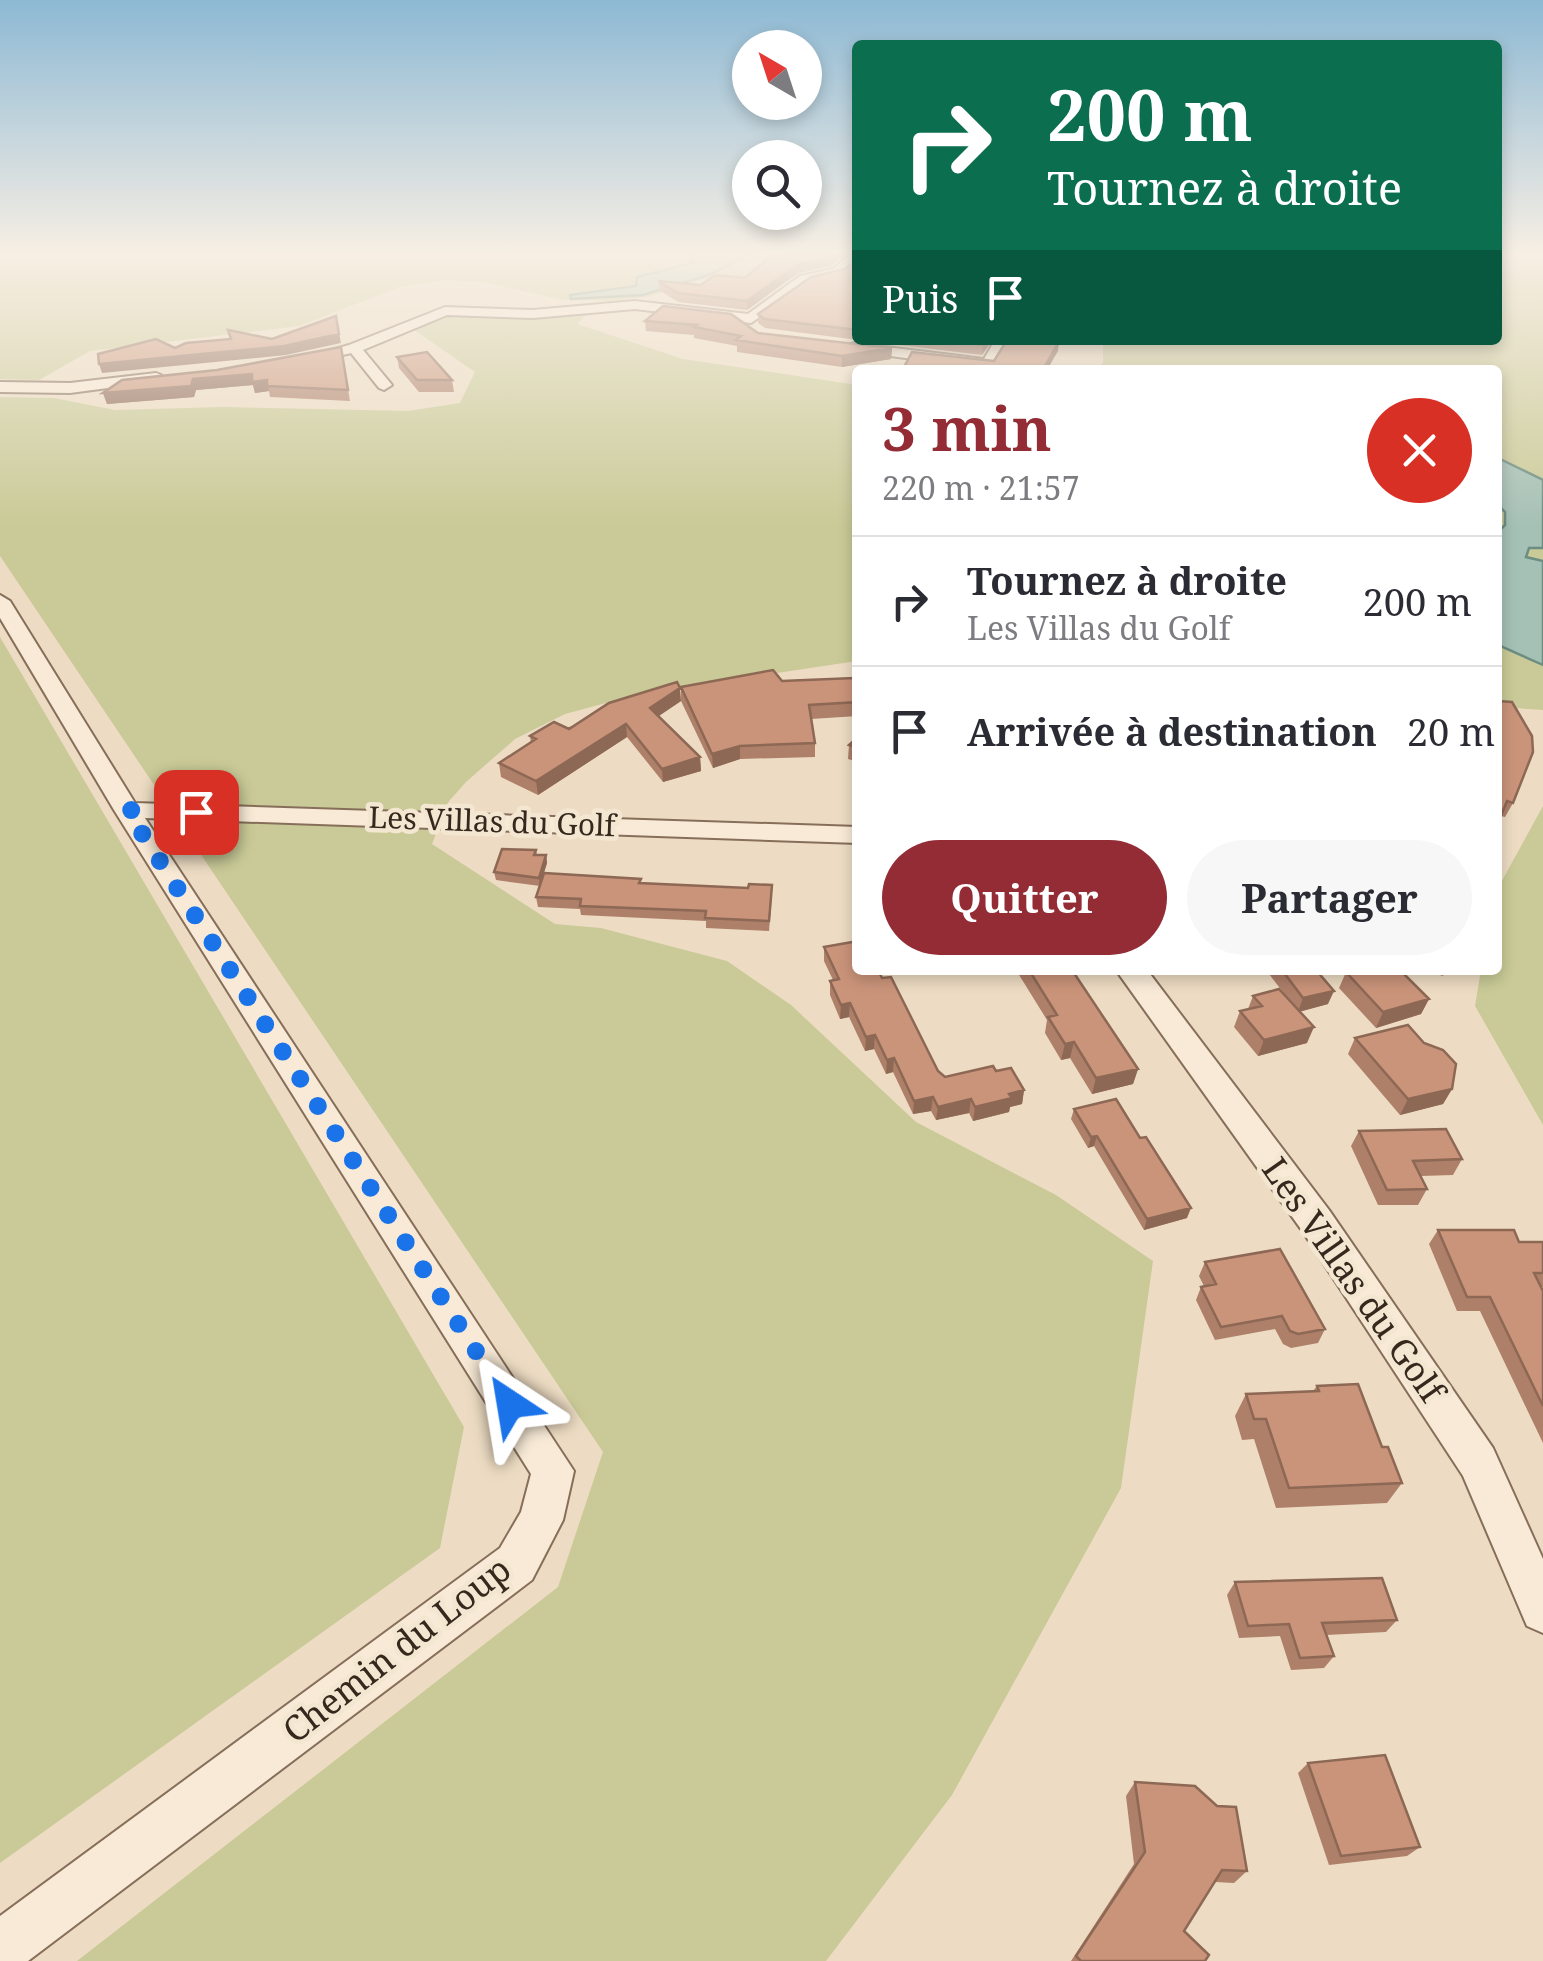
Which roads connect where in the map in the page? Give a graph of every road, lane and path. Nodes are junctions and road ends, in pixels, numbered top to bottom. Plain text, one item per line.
1 (363, 345) edge
2 (836, 345) edge
3 (999, 345) edge
4 (354, 348) junction
5 (287, 364) edge
6 (169, 376) edge
7 (384, 385) dead end
8 (0, 387) edge
9 (0, 601) edge
10 (127, 810) junction
11 (852, 835) edge
12 (1135, 975) edge
13 (1543, 1610) edge
14 (0, 1949) edge

1 - 4 street
2 - 3 street
4 - 5 street
4 - 7 street
6 - 8 street
9 - 10 street, Chemin du Loup
10 - 11 street, Les Villas du Golf
10 - 14 street, Chemin du Loup
12 - 13 street, Les Villas du Golf

